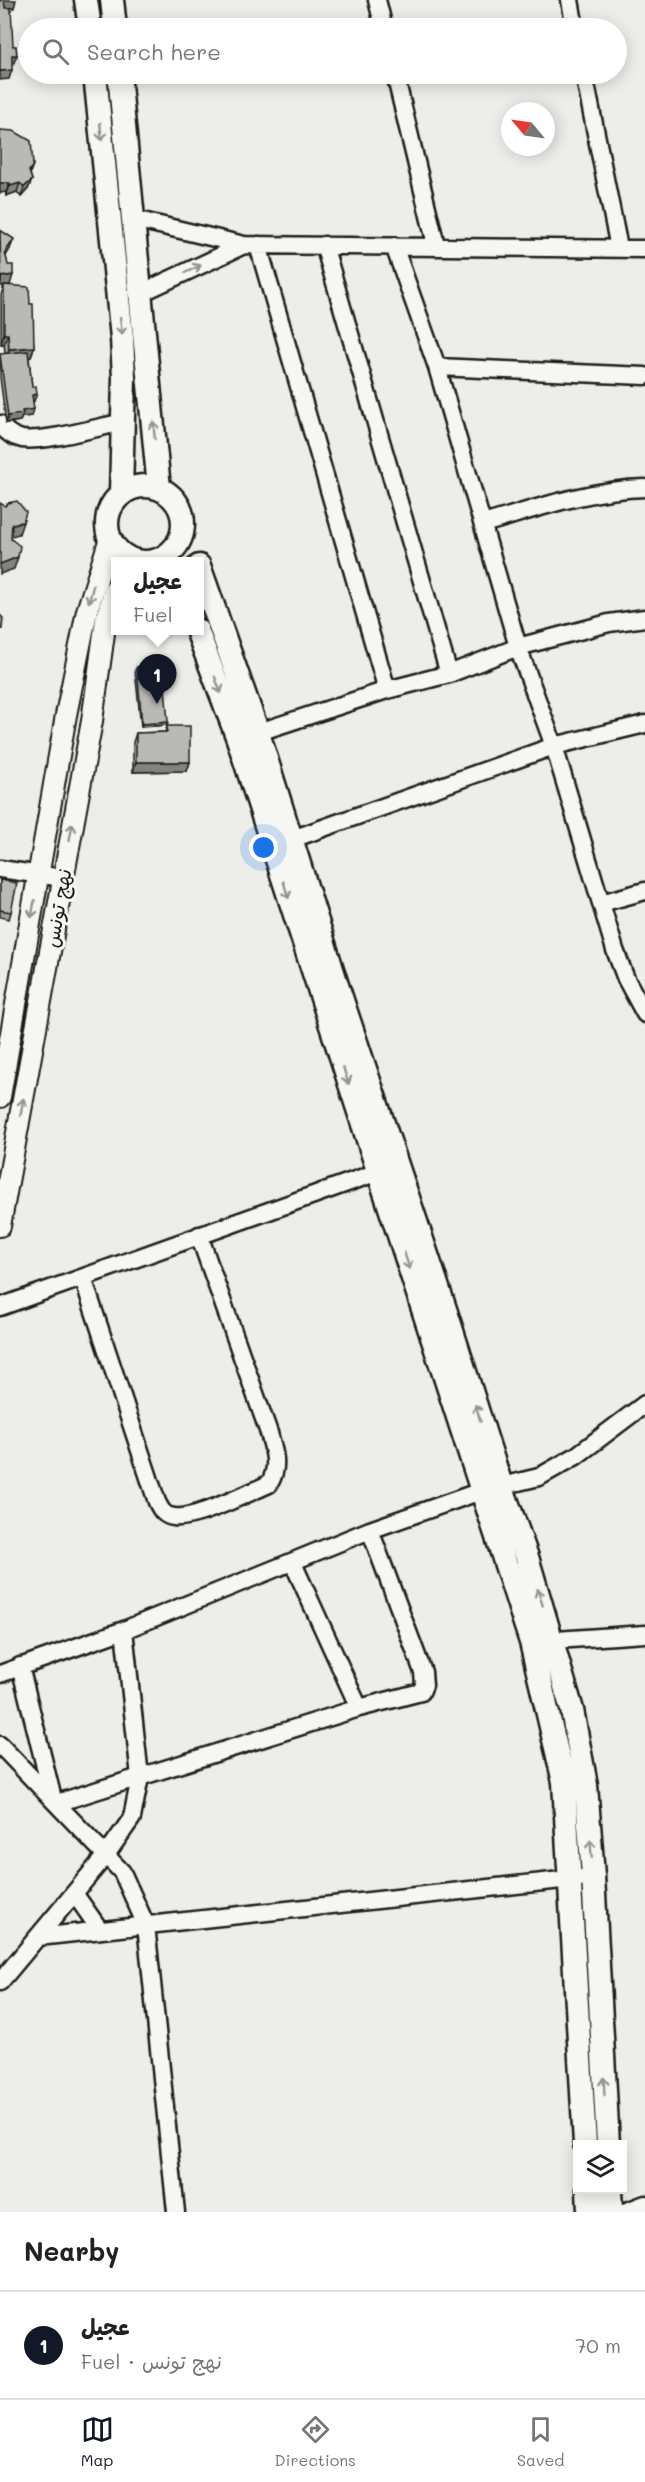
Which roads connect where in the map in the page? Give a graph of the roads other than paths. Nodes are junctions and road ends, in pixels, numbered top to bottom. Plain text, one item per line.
1 (86, 0) edge
2 (112, 0) edge
3 (377, 0) edge
4 (570, 0) edge
5 (89, 18) edge
6 (114, 18) edge
7 (382, 18) edge
8 (573, 18) edge
9 (101, 84) edge
10 (120, 84) edge
11 (396, 84) edge
12 (586, 84) edge
13 (134, 219) junction
14 (251, 245) junction
15 (324, 245) junction
16 (436, 245) junction
17 (394, 246) junction
18 (619, 248) junction
19 (645, 249) edge
20 (141, 293) junction
21 (437, 368) junction
22 (645, 376) edge
23 (123, 422) junction
24 (0, 424) edge
25 (159, 488) junction
26 (645, 488) edge
27 (121, 493) junction
28 (483, 524) junction
29 (182, 528) junction
30 (110, 538) junction
31 (126, 557) edge
32 (163, 557) edge
33 (195, 557) edge
34 (204, 584) edge
35 (111, 602) edge
36 (645, 618) edge
37 (199, 635) edge
38 (518, 647) junction
39 (449, 674) junction
40 (387, 690) junction
41 (645, 724) edge
42 (248, 736) junction
43 (554, 746) junction
44 (282, 843) junction
45 (0, 869) edge
46 (39, 875) junction
47 (63, 878) junction
48 (645, 891) edge
49 (601, 903) junction
50 (9, 998) edge
51 (40, 1003) junction
52 (645, 1014) edge
53 (0, 1097) edge
54 (387, 1169) junction
55 (0, 1226) edge
56 (199, 1235) junction
57 (83, 1278) junction
58 (0, 1307) edge
59 (645, 1404) edge
60 (491, 1488) junction
61 (370, 1530) junction
62 (293, 1563) junction
63 (124, 1630) junction
64 (645, 1634) edge
65 (542, 1640) junction
66 (20, 1666) junction
67 (0, 1674) edge
68 (359, 1708) junction
69 (0, 1744) edge
70 (140, 1777) junction
71 (55, 1802) junction
72 (106, 1855) junction
73 (593, 1876) junction
74 (569, 1880) junction
75 (74, 1893) junction
76 (146, 1925) junction
77 (100, 1930) junction
78 (38, 1937) junction
79 (0, 1982) edge
80 (585, 2140) edge
81 (608, 2140) edge
82 (588, 2194) edge
83 (610, 2194) edge
84 (645, 2204) edge
85 (176, 2212) edge
86 (589, 2212) edge
87 (611, 2212) edge
88 (624, 2212) edge

1 - 5 main road
2 - 6 main road
3 - 7 street
4 - 8 street
9 -> 23 main road
10 - 13 main road
11 - 16 street
12 - 18 street
13 - 14 street
13 - 20 main road
14 - 15 street
20 -> 14 street
14 - 40 street
15 - 17 street
15 - 39 street
16 - 17 street
16 - 18 street
17 - 21 street
18 - 19 street
25 -> 20 main road
21 - 22 street
21 - 28 street
23 - 24 street
23 - 27 main road
25 - 27 main road
25 - 29 main road
26 - 28 street
27 - 30 main road
28 - 38 street
29 - 32 main road
29 - 33 main road
30 - 31 main road
30 -> 46 street, نهج تونس
34 - 42 main road
47 -> 35 street, نهج تونس
36 - 38 street
37 -> 42 main road
38 - 39 street
38 - 43 street
39 - 40 street
40 - 42 street
41 - 43 street
42 - 44 main road
43 - 44 street
43 - 49 street
44 - 54 main road
45 - 46 street
46 - 47 street
46 -> 50 street, نهج تونس
47 - 51 street, نهج تونس
48 - 49 street
49 - 52 street
50 - 51 street
50 - 53 street, نهج تونس
55 -> 51 street, نهج تونس
54 - 56 street
54 - 60 main road
56 - 57 street
56 - 57 street
57 - 58 street
59 - 60 street
60 - 61 street
60 - 65 main road
61 - 62 street
61 - 68 street
62 - 63 street
62 - 68 street
63 - 66 street
63 - 70 street
64 - 65 street
73 -> 65 main road
65 - 74 main road
66 - 67 street
66 - 71 street
68 - 70 street
69 - 71 street
70 - 71 street
70 - 72 street
71 - 72 street
72 - 75 street
72 - 76 street
73 - 74 street
81 -> 73 main road
74 - 76 street
74 - 80 main road
75 - 77 street
75 - 78 street
76 - 77 street
76 - 85 street
77 - 78 street
78 - 79 street
82 - 86 main road
83 - 87 main road
84 - 88 street

